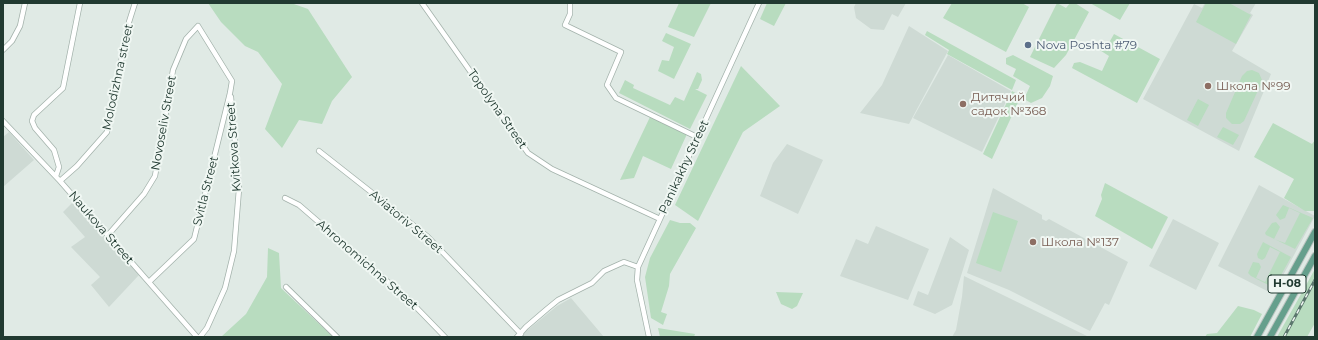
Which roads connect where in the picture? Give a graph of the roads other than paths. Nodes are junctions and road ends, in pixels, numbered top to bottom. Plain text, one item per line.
1 (25, 3) edge
2 (80, 3) edge
3 (135, 3) edge
4 (422, 3) edge
5 (570, 3) edge
6 (759, 3) edge
7 (198, 26) joint
8 (3, 50) edge
9 (230, 93) junction
10 (3, 121) edge
11 (697, 137) junction
12 (319, 151) dead end
13 (56, 176) junction
14 (60, 181) junction
15 (285, 198) dead end
16 (660, 219) junction
17 (1315, 232) edge
18 (108, 235) junction
19 (1315, 256) edge
20 (638, 267) junction
21 (149, 282) junction
22 (286, 287) dead end
23 (519, 335) edge
24 (198, 337) edge
25 (337, 337) edge
26 (446, 337) edge
27 (649, 337) edge
28 (1257, 337) edge
29 (1270, 337) edge

1 - 8 street
2 - 13 street
3 - 14 street, Molodizhna street
4 - 16 street, Topolyna Street
5 - 11 street
6 - 11 street, Panikakhy Street
7 - 9 street, Svitla Street
7 - 18 street, Novoseliv Street
9 - 21 street, Svitla Street
9 - 24 street, Kvitkova Street
10 - 13 street, Naukova Street
11 - 16 street, Panikakhy Street
12 - 23 street, Aviatoriv Street
13 - 14 street, Naukova Street
14 - 18 street, Naukova Street
15 - 26 street, Ahronomichna Street
16 - 20 street, Panikakhy Street
17 - 28 main road, Н-08
18 - 21 street, Naukova Street
19 - 29 main road, Н-08
20 - 23 street
20 - 27 street, Panikakhy Street
21 - 24 street, Naukova Street
22 - 25 street

